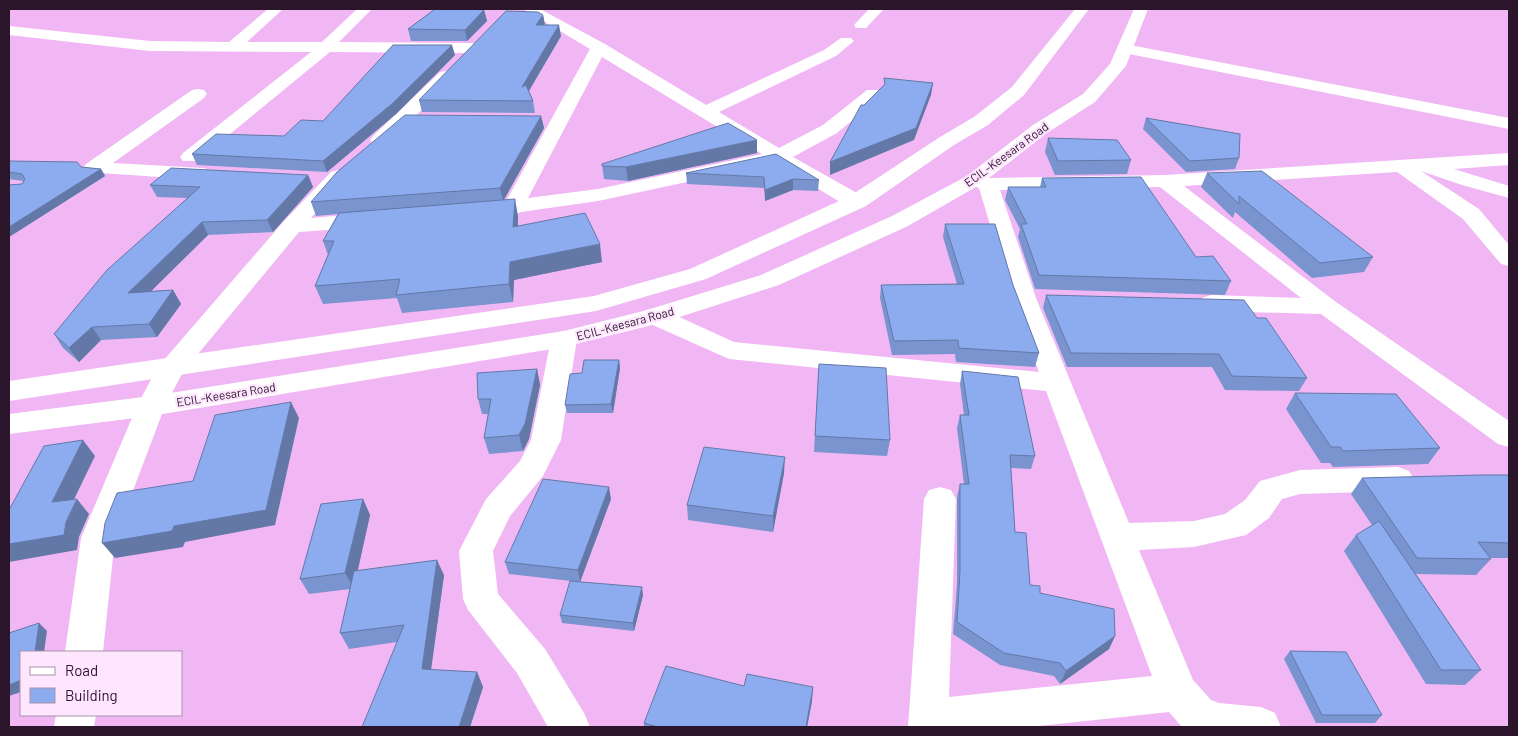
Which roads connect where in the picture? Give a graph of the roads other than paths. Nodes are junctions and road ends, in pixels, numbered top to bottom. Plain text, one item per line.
1 (276, 9) edge
2 (365, 9) edge
3 (530, 9) edge
4 (877, 9) edge
5 (1082, 9) edge
6 (1141, 9) edge
7 (861, 25) dead end
8 (9, 31) edge
9 (846, 41) dead end
10 (599, 47) junction
11 (231, 48) junction
12 (325, 48) junction
13 (1125, 49) junction
14 (198, 94) dead end
15 (873, 94) edge
16 (705, 112) junction
17 (541, 120) edge
18 (561, 120) junction
19 (1509, 124) edge
20 (778, 157) junction
21 (1509, 159) edge
22 (1425, 165) junction
23 (1401, 166) junction
24 (172, 173) junction
25 (219, 175) edge
26 (1164, 181) junction
27 (981, 182) junction
28 (1509, 192) edge
29 (856, 202) junction
30 (512, 209) junction
31 (464, 212) edge
32 (388, 218) edge
33 (292, 226) junction
34 (1509, 259) edge
35 (1190, 303) edge
36 (1327, 307) junction
37 (655, 316) junction
38 (564, 339) junction
39 (171, 368) junction
40 (1057, 383) junction
41 (9, 390) edge
42 (151, 406) junction
43 (9, 424) edge
44 (1509, 436) edge
45 (1430, 478) edge
46 (940, 499) dead end
47 (1116, 537) junction
48 (84, 651) edge
49 (1178, 692) junction
50 (929, 723) edge
51 (570, 727) edge
52 (1261, 727) edge

1 - 11 street
2 - 12 street
3 - 10 street
4 - 7 street
5 - 29 street
6 - 13 street, ECIL-Keesara Road
8 - 11 street
9 - 16 street
10 - 16 street
10 - 18 street
11 - 12 street
12 - 24 street
12 - 33 street
13 - 19 street
13 - 27 street, ECIL-Keesara Road
14 - 24 street
15 - 20 street
16 - 20 street
17 - 18 street
18 - 30 street
20 - 29 street
20 - 30 street
21 - 22 street
22 - 23 street
22 - 28 street
23 - 26 street
23 - 34 street
24 - 25 street
26 - 27 street
26 - 36 street
27 - 37 street, ECIL-Keesara Road
27 - 40 street
29 - 39 street
30 - 31 street
32 - 33 street
33 - 39 street
35 - 36 street
36 - 44 street
37 - 38 street, ECIL-Keesara Road
37 - 40 street
38 - 42 street, ECIL-Keesara Road
38 - 51 street
39 - 41 street
39 - 42 street
40 - 47 street
42 - 43 street, ECIL-Keesara Road
42 - 48 street
45 - 47 street
46 - 50 street
47 - 49 street
49 - 50 street
49 - 52 street

